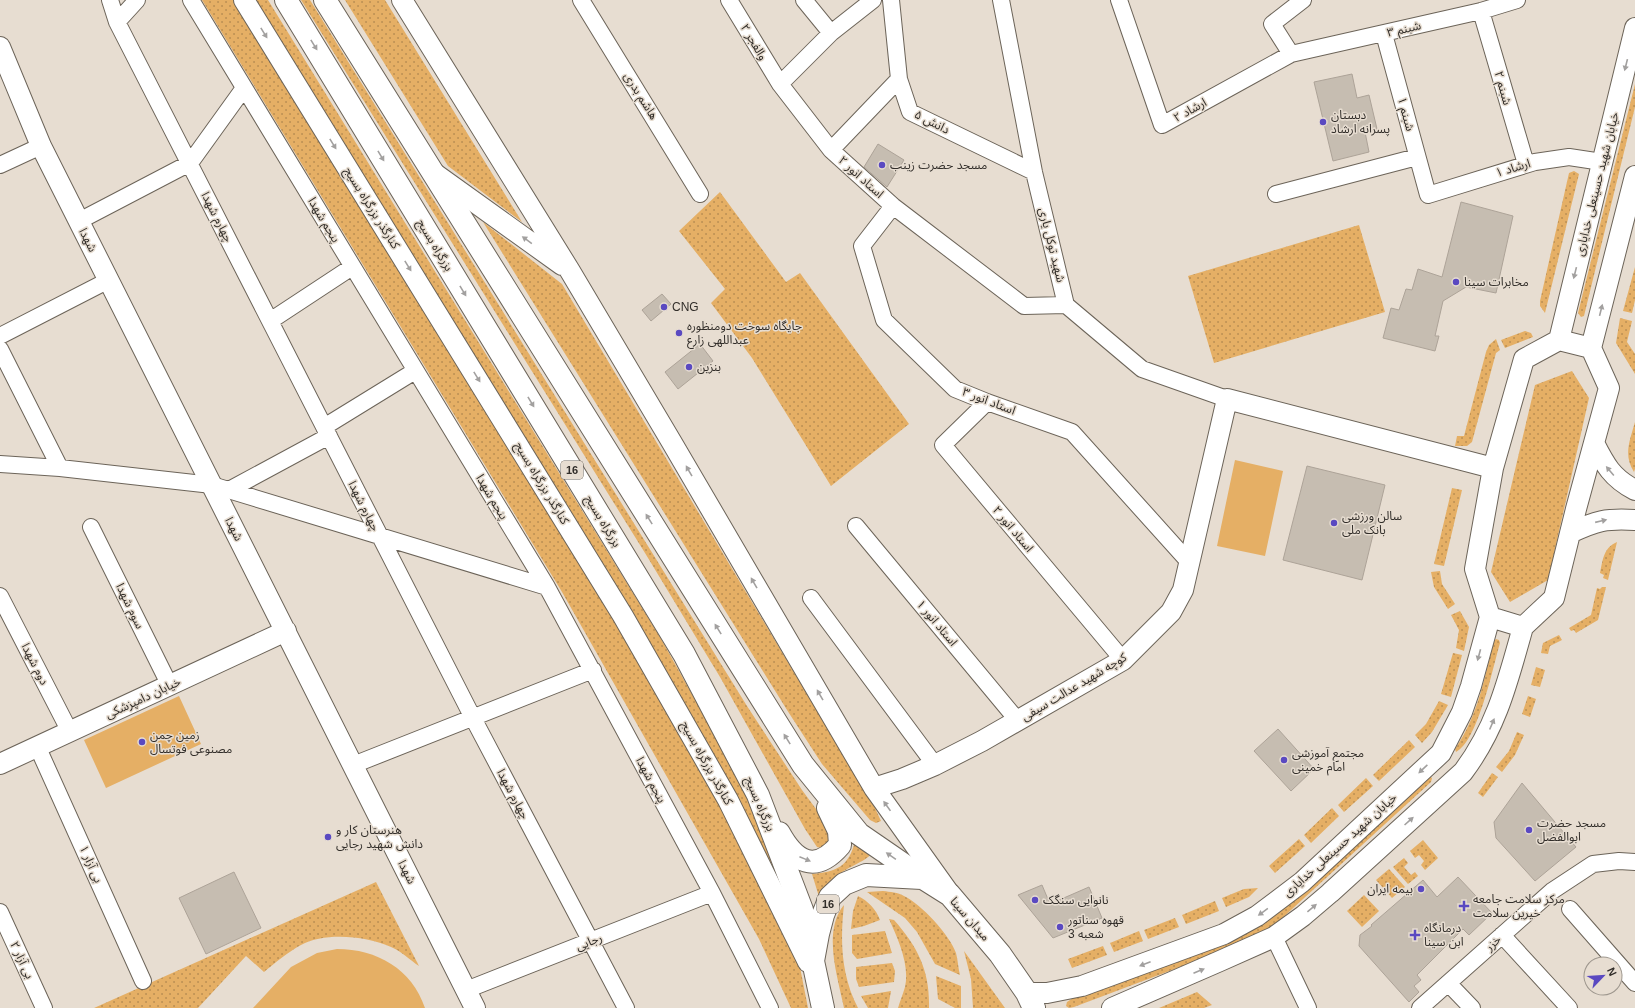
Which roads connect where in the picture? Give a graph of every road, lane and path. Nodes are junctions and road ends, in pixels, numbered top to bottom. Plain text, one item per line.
1 (110, 0) edge
2 (137, 0) edge
3 (191, 0) edge
4 (244, 0) edge
5 (286, 0) edge
6 (324, 0) edge
7 (581, 0) edge
8 (729, 0) edge
9 (804, 0) edge
10 (873, 0) edge
11 (892, 0) edge
12 (1001, 0) edge
13 (1120, 0) edge
14 (1303, 0) edge
15 (1517, 0) edge
16 (405, 1) edge
17 (1498, 3) edge
18 (1481, 11) junction
19 (117, 22) junction
20 (1635, 28) edge
21 (831, 33) junction
22 (1384, 34) junction
23 (0, 47) edge
24 (1291, 54) junction
25 (900, 79) junction
26 (780, 84) junction
27 (244, 88) junction
28 (41, 146) junction
29 (831, 150) junction
30 (1417, 157) junction
31 (1602, 162) junction
32 (190, 163) junction
33 (1526, 164) junction
34 (0, 165) edge
35 (432, 171) junction
36 (1034, 172) junction
37 (1635, 176) edge
38 (700, 194) dead end
39 (1276, 194) dead end
40 (1428, 195) joint
41 (893, 206) junction
42 (79, 221) junction
43 (352, 267) junction
44 (570, 271) junction
45 (109, 280) junction
46 (1066, 305) junction
47 (270, 321) junction
48 (0, 336) edge
49 (1559, 340) junction
50 (1591, 348) junction
51 (0, 349) edge
52 (415, 371) junction
53 (1227, 399) junction
54 (987, 402) junction
55 (326, 432) junction
56 (1594, 443) junction
57 (0, 464) edge
58 (60, 468) junction
59 (1493, 468) junction
60 (220, 487) junction
61 (1635, 490) edge
62 (1635, 520) edge
63 (856, 526) dead end
64 (91, 527) dead end
65 (1570, 533) junction
66 (380, 537) junction
67 (1188, 561) junction
68 (547, 587) junction
69 (0, 596) edge
70 (811, 598) dead end
71 (1490, 617) junction
72 (1523, 627) junction
73 (286, 631) junction
74 (1123, 660) junction
75 (593, 670) junction
76 (170, 686) junction
77 (473, 718) junction
78 (1018, 720) junction
79 (70, 732) junction
80 (38, 748) junction
81 (1441, 753) junction
82 (0, 764) edge
83 (353, 765) junction
84 (803, 765) junction
85 (935, 765) junction
86 (1463, 772) junction
87 (874, 788) junction
88 (758, 795) junction
89 (1635, 862) edge
90 (923, 878) junction
91 (712, 893) junction
92 (950, 895) junction
93 (1570, 909) dead end
94 (0, 912) edge
95 (1502, 935) junction
96 (1274, 936) junction
97 (592, 941) junction
98 (815, 971) junction
99 (143, 981) dead end
100 (1448, 983) junction
101 (1635, 983) edge
102 (466, 990) junction
103 (1061, 999) edge
104 (1030, 1000) edge
105 (44, 1008) edge
106 (475, 1008) edge
107 (626, 1008) edge
108 (770, 1008) edge
109 (823, 1008) edge
110 (1112, 1008) edge
111 (1308, 1008) edge
112 (1420, 1008) edge
113 (1472, 1008) edge
114 (1569, 1008) edge

1 - 19 street, چهارم شهدا
2 - 19 street
3 - 27 street, پنجم شهدا
4 -> 98 street, کنارگذر بزرگراه بسیج
5 -> 88 highway, بزرگراه بسیج / 16
6 - 35 highway, 16
7 - 38 street, هاشم بدری
8 - 26 street, والفجر ۲
9 - 21 street
10 - 21 street
11 - 25 street, دانش ۵
12 - 36 street, شهید توکل یاری
13 - 24 street, ارشاد ۲
14 - 24 street
15 - 17 street, شبنم ۳
16 - 44 street
17 - 18 street, شبنم ۳
18 - 22 street, شبنم ۳
18 - 33 street, شبنم ۲
19 - 32 street, چهارم شهدا
20 -> 31 street, خیابان شهید حسینعلی خدایاری
21 - 26 street
22 - 24 street, شبنم ۳
22 - 30 street, شبنم ۱
23 - 28 street, شهدا
25 - 29 street
25 - 36 street, دانش ۵
26 - 29 street, استاد انور ۲
27 - 32 street
27 - 43 street, پنجم شهدا
28 - 34 street
28 - 42 street, شهدا
29 - 41 street, استاد انور ۲
30 - 39 street
30 - 40 street, شبنم ۱
31 - 33 street, ارشاد ۱
31 -> 49 street, خیابان شهید حسینعلی خدایاری
32 - 42 street
32 - 47 street, چهارم شهدا
33 - 40 street, ارشاد ۱
44 -> 35 street
84 -> 35 highway, 16
36 - 46 street, شهید توکل یاری
50 -> 37 street
41 - 46 street, استاد انور ۲
41 - 54 street, استاد انور ۳
42 - 45 street, شهدا
43 - 47 street
43 - 52 street, پنجم شهدا
87 -> 44 street
45 - 48 street
45 - 60 street, شهدا
46 - 53 street
47 - 55 street, چهارم شهدا
49 - 50 street
49 - 59 street
50 - 56 street
51 - 58 street
52 - 55 street
52 - 68 street, پنجم شهدا
53 - 59 street
53 - 67 street, کوچه شهید عدالت سیفی
54 - 67 street, استاد انور ۳
54 - 74 street, استاد انور ۲
55 - 60 street
55 - 66 street, چهارم شهدا
61 -> 56 street
56 - 65 street
57 - 58 street
58 - 60 street
59 - 71 street
60 - 66 street
60 - 73 street, شهدا
65 -> 62 street
63 - 78 street, استاد انور ۱
64 - 76 street, سوم شهدا
65 - 72 street
66 - 68 street
66 - 77 street, چهارم شهدا
67 - 74 street, کوچه شهید عدالت سیفی
68 - 75 street, پنجم شهدا
69 - 79 street, دوم شهدا
70 - 85 street
71 - 72 street
71 -> 81 street, خیابان شهید حسینعلی خدایاری
86 -> 72 street
73 - 76 street, خیابان دامپزشکی
73 - 83 street, شهدا
74 - 78 street, کوچه شهید عدالت سیفی
75 - 77 street
75 - 91 street, پنجم شهدا
76 - 79 street, خیابان دامپزشکی
77 - 83 street
77 - 97 street, چهارم شهدا
78 - 85 street, کوچه شهید عدالت سیفی
79 - 80 street, خیابان دامپزشکی
80 - 82 street, خیابان دامپزشکی
80 - 99 street, بی آزار ۱
81 - 86 street
81 -> 103 street, خیابان شهید حسینعلی خدایاری
83 - 102 street, شهدا
88 -> 84 highway
90 -> 84 highway, 16
85 - 87 street, کوچه شهید عدالت سیفی
96 -> 86 street
92 -> 87 street
88 - 98 highway, بزرگراه بسیج / 16
89 - 95 street, خزر
90 - 92 highway, میدان سینا / 16
90 - 98 highway, میدان سینا / 16
91 - 97 street, رجایی
91 - 108 street, پنجم شهدا
92 - 104 highway, میدان سینا / 16
93 - 101 street
94 - 105 street, بی آزار ۲
95 - 100 street, خزر
95 - 114 street
110 -> 96 street
96 - 111 street
97 - 102 street, رجایی
97 - 107 street, چهارم شهدا
98 - 109 highway, میدان سینا / 16
100 - 112 street, خزر
100 - 113 street
102 - 106 street, شهدا
103 - 104 street, خیابان شهید حسینعلی خدایاری

